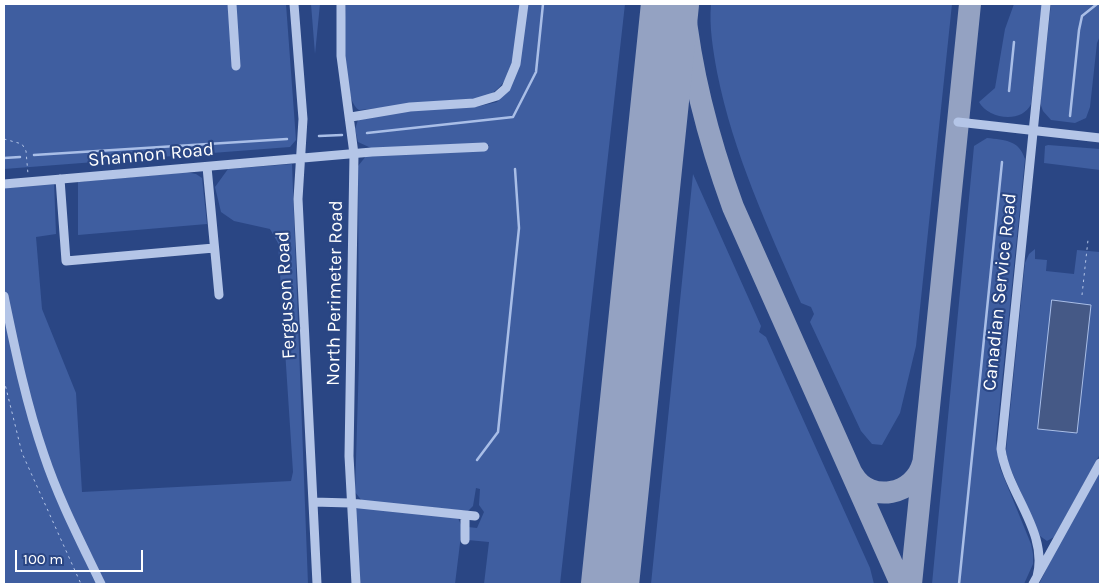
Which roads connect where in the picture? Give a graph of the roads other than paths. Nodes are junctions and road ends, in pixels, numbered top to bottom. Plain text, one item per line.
1 (232, 4) edge
2 (294, 4) edge
3 (342, 4) edge
4 (524, 4) edge
5 (1046, 4) edge
6 (236, 66) dead end
7 (351, 116) junction
8 (958, 122) dead end
9 (1033, 130) junction
10 (1100, 138) edge
11 (484, 148) dead end
12 (354, 154) junction
13 (301, 159) junction
14 (207, 167) junction
15 (60, 179) junction
16 (4, 184) edge
17 (214, 248) junction
18 (219, 295) dead end
19 (4, 296) edge
20 (1100, 463) edge
21 (313, 502) junction
22 (350, 503) junction
23 (465, 540) dead end
24 (1035, 580) edge
25 (102, 584) edge
26 (317, 584) edge
27 (356, 584) edge

1 - 6 street
2 - 13 street, Ferguson Road
3 - 7 street, North Perimeter Road
4 - 7 street
5 - 9 street, Canadian Service Road
7 - 12 street, North Perimeter Road
8 - 9 street
9 - 10 street
9 - 24 street, Canadian Service Road
11 - 12 street, Shannon Road
12 - 13 street, Shannon Road
12 - 22 street, North Perimeter Road
13 - 14 street, Shannon Road
13 - 21 street, Ferguson Road
14 - 15 street, Shannon Road
14 - 17 street
15 - 16 street, Shannon Road
15 - 17 street
17 - 18 street
19 - 25 street
20 - 24 street
21 - 22 street
21 - 26 street, Ferguson Road
22 - 23 street
22 - 27 street, North Perimeter Road

